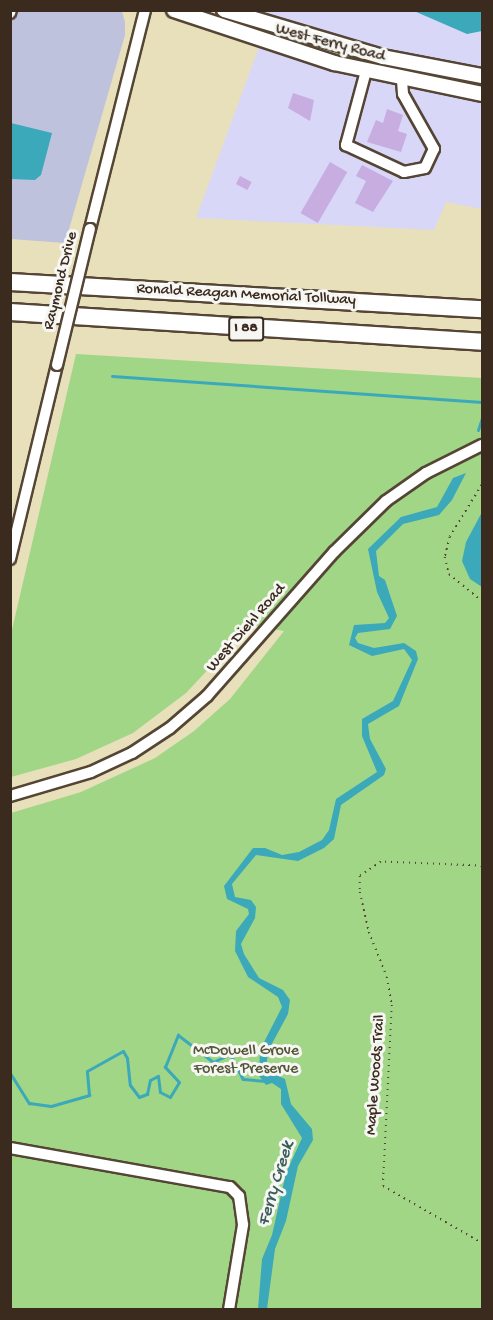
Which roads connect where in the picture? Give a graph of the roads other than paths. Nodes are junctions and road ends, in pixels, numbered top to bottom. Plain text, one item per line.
1 (145, 10) edge
2 (174, 10) edge
3 (224, 10) edge
4 (366, 71) junction
5 (483, 76) edge
6 (402, 80) junction
7 (483, 94) edge
8 (10, 282) edge
9 (483, 309) edge
10 (10, 312) edge
11 (483, 342) edge
12 (483, 445) edge
13 (11, 555) edge
14 (10, 796) edge
15 (10, 1148) edge
16 (229, 1310) edge

1 - 13 street, Raymond Drive, bridge
2 - 4 main road, West Ferry Road
3 - 5 main road, West Ferry Road
4 - 6 main road, West Ferry Road
4 - 6 street
6 - 7 main road, West Ferry Road
8 - 9 highway, Ronald Reagan Memorial Tollway / I 88
10 - 11 highway, Ronald Reagan Memorial Tollway / I 88
12 - 14 street, West Diehl Road
15 - 16 street

